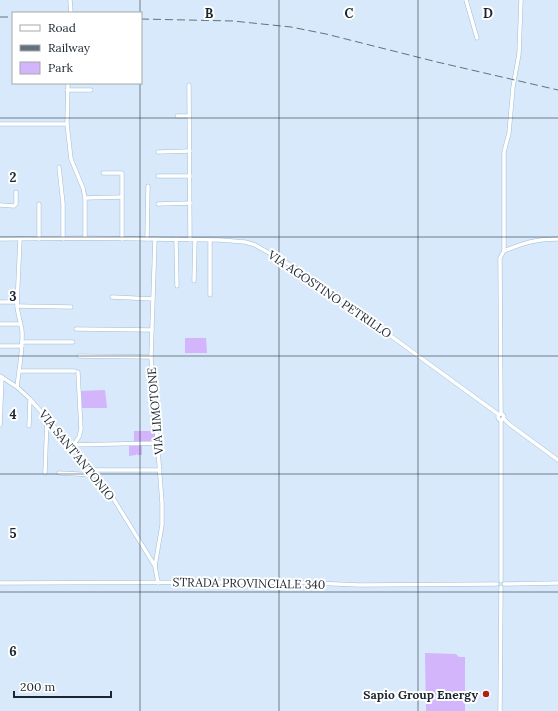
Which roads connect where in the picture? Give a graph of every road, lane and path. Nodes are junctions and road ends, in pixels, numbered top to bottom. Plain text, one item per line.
1 (70, 0) edge
2 (466, 0) edge
3 (521, 0) edge
4 (71, 12) edge
5 (476, 38) dead end
6 (68, 84) edge
7 (189, 85) dead end
8 (67, 90) junction
9 (91, 90) dead end
10 (177, 116) dead end
11 (189, 116) junction
12 (0, 124) edge
13 (67, 124) junction
14 (190, 151) junction
15 (158, 152) dead end
16 (59, 167) dead end
17 (103, 173) dead end
18 (158, 176) dead end
19 (190, 176) junction
20 (148, 186) dead end
21 (16, 192) dead end
22 (122, 197) junction
23 (84, 198) junction
24 (190, 203) junction
25 (39, 204) dead end
26 (158, 204) dead end
27 (0, 206) edge
28 (63, 238) junction
29 (86, 238) junction
30 (122, 238) junction
31 (0, 239) edge
32 (20, 239) junction
33 (39, 239) junction
34 (147, 239) junction
35 (155, 239) junction
36 (176, 239) junction
37 (558, 239) edge
38 (192, 240) junction
39 (210, 240) junction
40 (504, 251) junction
41 (194, 281) dead end
42 (176, 286) dead end
43 (210, 295) dead end
44 (112, 297) dead end
45 (153, 299) junction
46 (0, 302) edge
47 (17, 304) junction
48 (71, 307) dead end
49 (0, 324) edge
50 (20, 324) junction
51 (76, 329) dead end
52 (152, 330) junction
53 (73, 342) dead end
54 (22, 344) junction
55 (0, 346) edge
56 (79, 356) dead end
57 (151, 357) junction
58 (19, 371) junction
59 (1, 377) edge
60 (17, 388) junction
61 (30, 399) junction
62 (500, 414) junction
63 (47, 418) junction
64 (502, 419) junction
65 (0, 425) edge
66 (29, 426) dead end
67 (158, 443) junction
68 (73, 445) junction
69 (558, 460) edge
70 (92, 470) junction
71 (160, 470) junction
72 (45, 473) dead end
73 (59, 473) dead end
74 (96, 475) junction
75 (155, 566) junction
76 (0, 583) edge
77 (158, 583) junction
78 (558, 583) edge
79 (501, 584) junction
80 (500, 711) edge

1 - 4 street
2 - 5 street
3 - 40 street
6 - 8 street
7 - 11 street
8 - 9 street
8 - 13 street
10 - 11 street
11 - 14 street
12 - 13 street
13 - 23 street
14 - 15 street
14 - 19 street
16 - 28 street
17 - 22 street
18 - 19 street
19 - 24 street
20 - 34 street
21 - 27 street
22 - 23 street
22 - 30 street
23 - 29 street
24 - 26 street
24 - 38 street
25 - 33 street
28 - 29 street, VIA AGOSTINO PETRILLO
28 - 33 street, VIA AGOSTINO PETRILLO
29 - 30 street, VIA AGOSTINO PETRILLO
30 - 34 street, VIA AGOSTINO PETRILLO
31 - 32 street, VIA AGOSTINO PETRILLO
32 - 33 street, VIA AGOSTINO PETRILLO
32 - 47 street
34 - 35 street, VIA AGOSTINO PETRILLO
35 - 36 street, VIA AGOSTINO PETRILLO
35 - 45 street, VIA LIMOTONE
36 - 38 street, VIA AGOSTINO PETRILLO
36 - 42 street
37 - 40 street
38 - 39 street, VIA AGOSTINO PETRILLO
38 - 41 street
39 - 43 street
39 - 62 street, VIA AGOSTINO PETRILLO
40 - 62 street
44 - 45 street
45 - 52 street, VIA LIMOTONE
46 - 47 street
47 - 48 street
47 - 50 street
49 - 50 street
50 - 54 street
51 - 52 street
52 - 57 street, VIA LIMOTONE
53 - 54 street
54 - 55 street
54 - 58 street
56 - 57 street
57 - 67 street, VIA LIMOTONE
58 - 60 street
58 - 68 street
59 - 60 street, VIA SANT'ANTONIO
59 - 65 street
60 - 61 street, VIA SANT'ANTONIO
61 - 63 street, VIA SANT'ANTONIO
61 - 66 street
62 - 64 street
63 - 68 street, VIA SANT'ANTONIO
63 - 72 street
64 - 69 street
64 - 79 street
67 - 68 street
67 - 71 street, VIA LIMOTONE
68 - 70 street, VIA SANT'ANTONIO
70 - 71 street
70 - 74 street, VIA SANT'ANTONIO
71 - 75 street, VIA LIMOTONE
73 - 74 street
74 - 75 street, VIA SANT'ANTONIO
75 - 77 street, VIA LIMOTONE
76 - 77 street, STRADA PROVINCIALE 340
77 - 79 street, STRADA PROVINCIALE 340
78 - 79 street, STRADA PROVINCIALE 340
79 - 80 street

